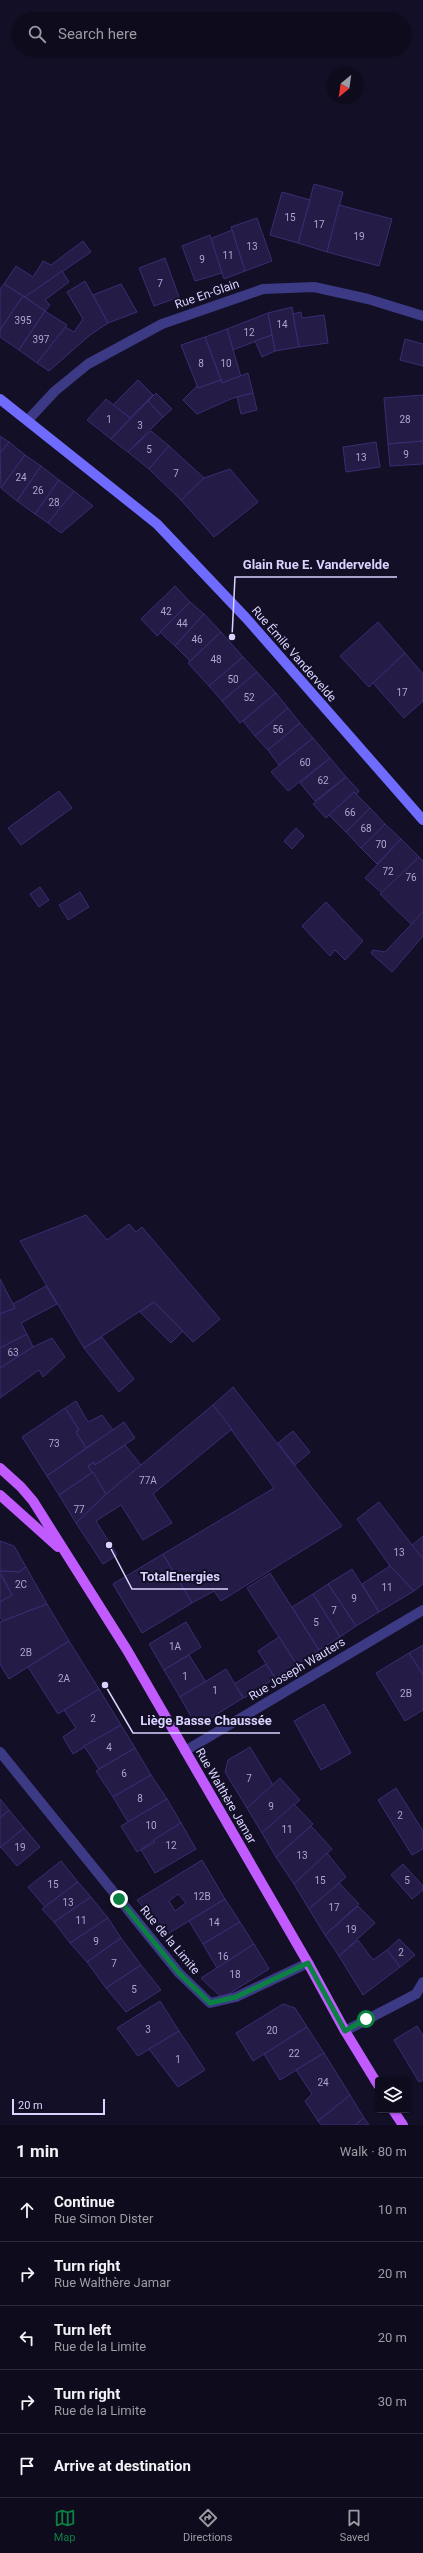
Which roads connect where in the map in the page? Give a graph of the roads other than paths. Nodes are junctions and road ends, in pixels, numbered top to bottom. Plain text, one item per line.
1 (423, 316) edge
2 (0, 399) edge
3 (28, 420) junction
4 (423, 820) edge
5 (0, 1468) edge
6 (0, 1496) edge
7 (63, 1550) junction
8 (423, 1610) edge
9 (185, 1751) junction
10 (0, 1752) edge
11 (308, 1963) junction
12 (423, 1982) edge
13 (419, 1997) edge
14 (345, 2031) junction
15 (375, 2080) edge
16 (395, 2113) edge
17 (402, 2125) edge

1 - 3 street, Rue En-Glain
2 - 3 main road, Rue Émile Vandervelde
3 - 4 main road, Rue Émile Vandervelde
5 - 7 main road, Rue Walthère Jamar
6 - 7 main road
7 - 9 main road, Rue Walthère Jamar
8 - 9 street, Rue Joseph Wauters
9 - 11 main road, Rue Walthère Jamar
10 - 11 street, Rue de la Limite
11 - 14 main road, Rue Walthère Jamar
12 - 13 street
13 - 14 street
14 - 15 main road, Rue Walthère Jamar
16 - 17 main road

